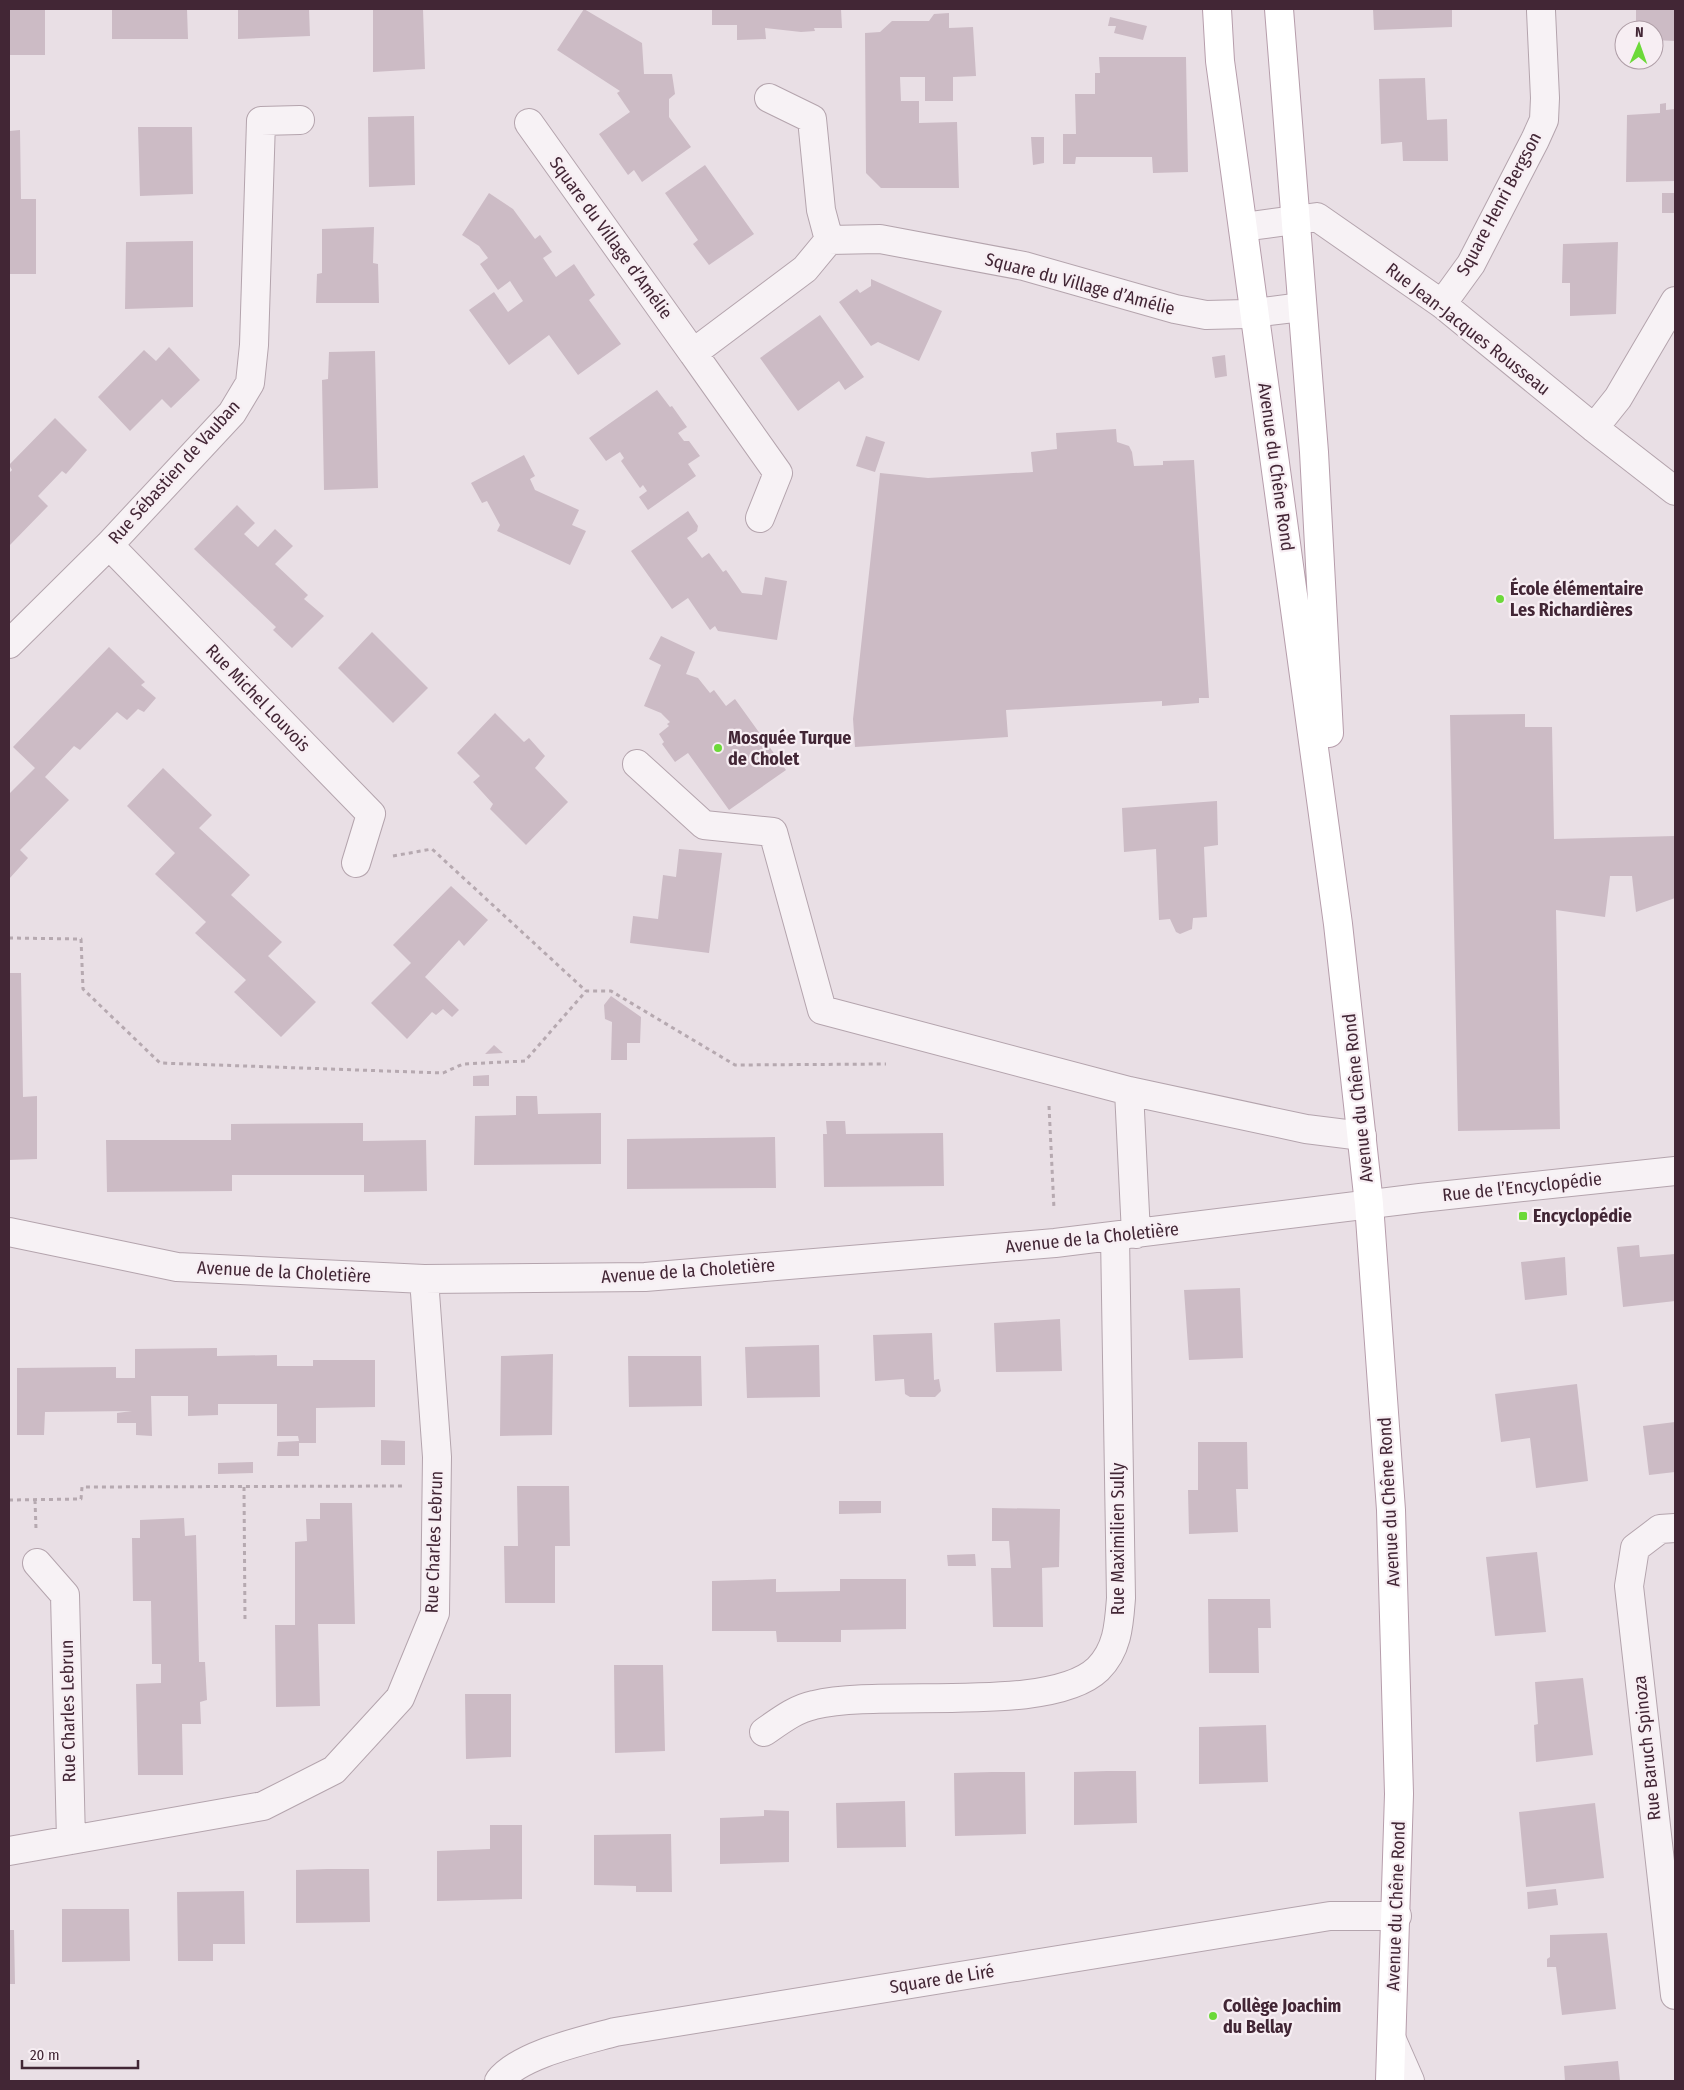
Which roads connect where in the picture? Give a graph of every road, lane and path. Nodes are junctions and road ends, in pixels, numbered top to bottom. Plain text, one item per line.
1 (1217, 9) edge
2 (1279, 9) edge
3 (1541, 11) dead end
4 (769, 98) dead end
5 (300, 120) dead end
6 (529, 123) dead end
7 (1295, 219) junction
8 (1243, 227) junction
9 (829, 240) junction
10 (1675, 301) edge
11 (1442, 304) junction
12 (1302, 307) junction
13 (1254, 313) junction
14 (694, 353) junction
15 (1594, 428) junction
16 (1675, 491) edge
17 (760, 518) dead end
18 (109, 545) junction
19 (9, 644) edge
20 (637, 764) dead end
21 (356, 863) joint
22 (1338, 924) junction
23 (9, 938) edge
24 (586, 991) junction
25 (889, 1064) dead end
26 (1129, 1091) junction
27 (1049, 1103) dead end
28 (1362, 1136) junction
29 (1675, 1171) edge
30 (1369, 1204) junction
31 (9, 1232) edge
32 (1126, 1235) junction
33 (1055, 1243) junction
34 (424, 1279) junction
35 (436, 1486) junction
36 (244, 1487) junction
37 (9, 1500) edge
38 (1675, 1528) edge
39 (37, 1564) dead end
40 (245, 1622) dead end
41 (764, 1732) dead end
42 (71, 1840) junction
43 (9, 1851) edge
44 (1397, 1916) junction
45 (1675, 1995) edge
46 (1392, 2040) junction
47 (499, 2081) edge
48 (1390, 2081) edge
49 (1410, 2081) edge

1 - 8 main road, Avenue du Chêne Rond
2 - 7 main road, Avenue du Chêne Rond
3 - 11 street, Square Henri Bergson
4 - 9 street
5 - 18 street, Rue Sébastien de Vauban
6 - 14 street, Square du Village d’Amélie
7 - 8 street, Rue Jean-Jacques Rousseau
7 - 11 street, Rue Jean-Jacques Rousseau
7 - 12 main road, Avenue du Chêne Rond
8 - 13 main road, Avenue du Chêne Rond
9 - 13 street, Square du Village d’Amélie
9 - 14 street
10 - 15 street
11 - 15 street, Rue Jean-Jacques Rousseau
12 - 13 street, Square du Village d’Amélie
12 - 22 main road, Avenue du Chêne Rond
13 - 22 main road, Avenue du Chêne Rond
14 - 17 street, Square du Village d’Amélie
15 - 16 street, Rue Jean-Jacques Rousseau
18 - 19 street, Rue Sébastien de Vauban
18 - 21 street, Rue Michel Louvois
20 - 26 street
21 - 24 path
22 - 28 main road, Avenue du Chêne Rond
23 - 24 path
24 - 25 path
26 - 28 street
26 - 32 street, Rue Maximilien Sully
27 - 33 path
28 - 30 main road, Avenue du Chêne Rond
29 - 30 street, Rue de l’Encyclopédie
30 - 32 street, Avenue de la Choletière
30 - 44 main road, Avenue du Chêne Rond
31 - 34 street, Avenue de la Choletière
32 - 33 street, Avenue de la Choletière
32 - 41 street, Rue Maximilien Sully
33 - 34 street, Avenue de la Choletière
34 - 35 street, Rue Charles Lebrun
35 - 36 path
35 - 42 street, Rue Charles Lebrun
36 - 37 path
36 - 40 path
38 - 45 street, Rue Baruch Spinoza
39 - 42 street, Rue Charles Lebrun
42 - 43 street, Rue Charles Lebrun
44 - 46 main road, Avenue du Chêne Rond
44 - 47 street, Square de Liré
46 - 48 main road, Avenue du Chêne Rond
46 - 49 street

